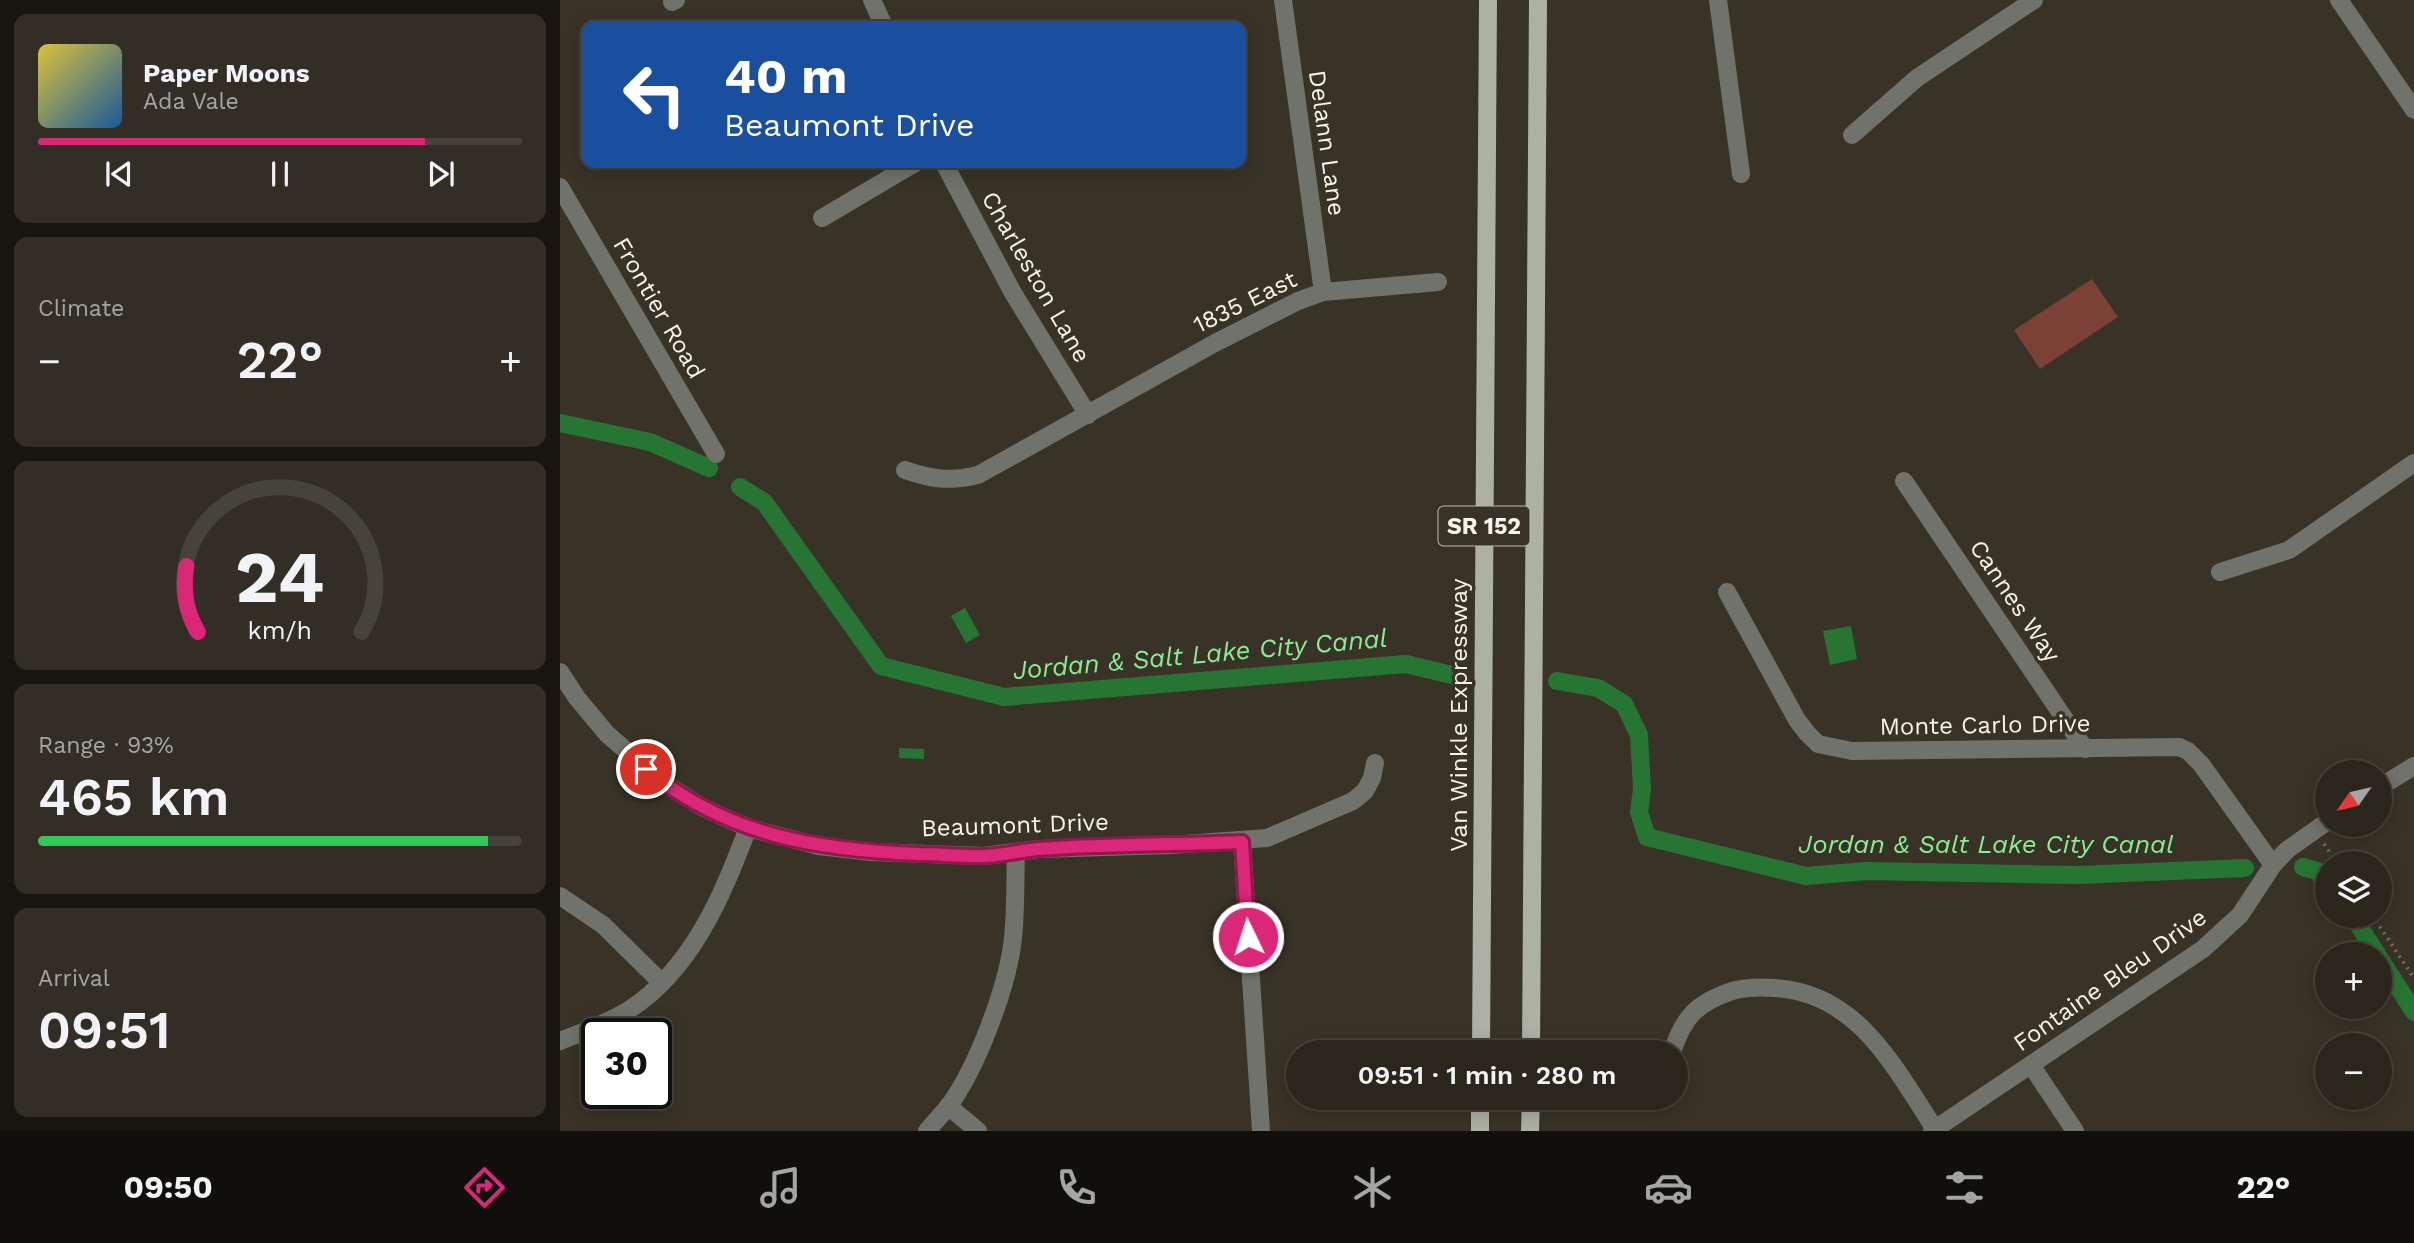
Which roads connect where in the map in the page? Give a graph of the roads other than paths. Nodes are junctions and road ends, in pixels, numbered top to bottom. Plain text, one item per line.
1 (872, 0) edge
2 (1283, 0) edge
3 (1488, 0) edge
4 (1538, 0) edge
5 (1718, 0) edge
6 (2034, 0) edge
7 (2339, 0) edge
8 (882, 21) edge
9 (2414, 110) edge
10 (1852, 135) dead end
11 (907, 168) edge
12 (947, 168) edge
13 (1741, 174) dead end
14 (560, 187) edge
15 (822, 218) dead end
16 (1438, 282) dead end
17 (1323, 292) junction
18 (1088, 415) junction
19 (716, 454) dead end
20 (2414, 463) edge
21 (905, 470) dead end
22 (1904, 481) dead end
23 (2220, 572) dead end
24 (1727, 592) dead end
25 (560, 672) edge
26 (2085, 749) junction
27 (1374, 763) dead end
28 (2414, 765) edge
29 (2392, 779) edge
30 (748, 828) junction
31 (2315, 830) edge
32 (1242, 842) junction
33 (1016, 852) junction
34 (2273, 864) junction
35 (560, 897) edge
36 (662, 983) junction
37 (1481, 1040) edge
38 (1531, 1040) edge
39 (1676, 1040) edge
40 (560, 1041) edge
41 (2031, 1065) junction
42 (948, 1106) junction
43 (1480, 1110) edge
44 (1531, 1110) edge
45 (1933, 1130) edge
46 (927, 1131) edge
47 (978, 1131) edge
48 (1261, 1131) edge
49 (1480, 1131) edge
50 (1530, 1131) edge
51 (2075, 1131) edge

1 - 8 street
2 - 17 street, Delann Lane
3 - 37 main road, Van Winkle Expressway / SR 152
4 - 38 main road, SR 152
5 - 13 street
6 - 10 street
7 - 9 street
11 - 15 street
12 - 18 street, Charleston Lane
14 - 19 street, Frontier Road
16 - 17 street, 1835 East
17 - 18 street, 1835 East
18 - 21 street, 1835 East
20 - 23 street
22 - 26 street, Cannes Way
24 - 26 street, Monte Carlo Drive
25 - 30 street, Beaumont Drive
26 - 34 street, Monte Carlo Drive
27 - 32 street, Beaumont Drive
28 - 29 street
30 - 33 street, Beaumont Drive
30 - 36 street
31 - 34 street, Fontaine Bleu Drive
32 - 33 street, Beaumont Drive
32 - 48 street
33 - 42 street
34 - 41 street, Fontaine Bleu Drive
35 - 36 street
36 - 40 street
39 - 45 street
41 - 45 street, Fontaine Bleu Drive
41 - 51 street
42 - 46 street
42 - 47 street
43 - 49 main road
44 - 50 main road

